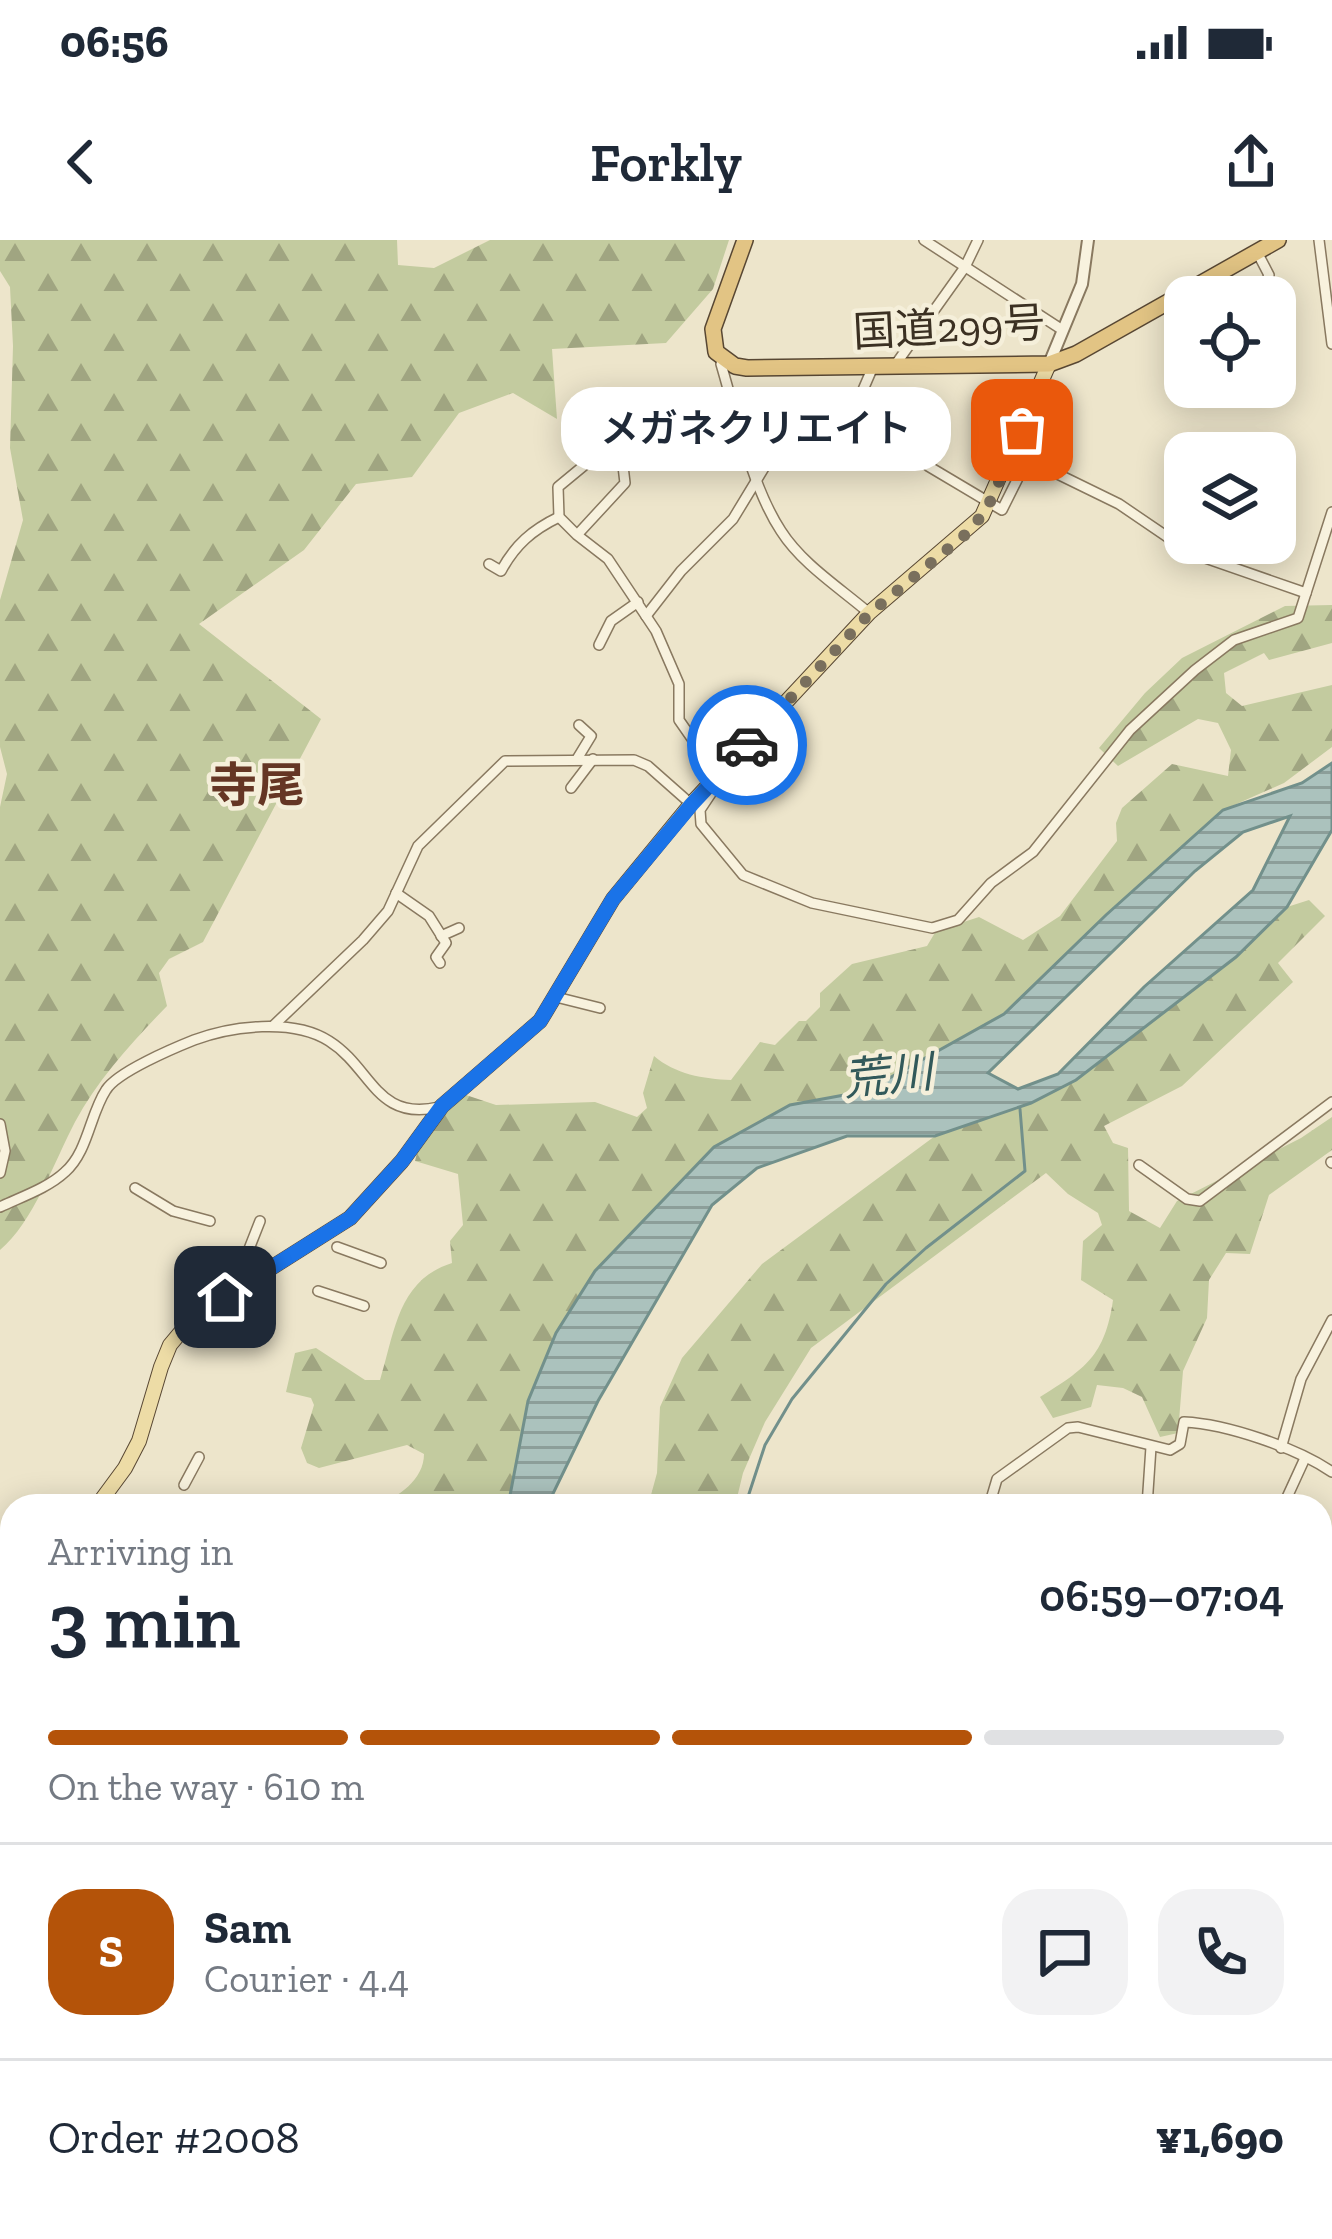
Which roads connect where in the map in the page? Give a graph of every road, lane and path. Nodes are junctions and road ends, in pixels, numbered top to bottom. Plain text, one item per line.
1 (745, 240) edge
2 (924, 240) edge
3 (978, 240) edge
4 (1088, 240) edge
5 (1278, 240) edge
6 (1318, 240) edge
7 (1257, 252) junction
8 (964, 267) junction
9 (1269, 276) edge
10 (1061, 329) junction
11 (1332, 344) edge
12 (725, 360) junction
13 (1049, 364) junction
14 (893, 368) junction
15 (872, 369) junction
16 (856, 406) junction
17 (758, 477) junction
18 (989, 504) junction
19 (1332, 512) edge
20 (559, 517) junction
21 (577, 535) junction
22 (489, 564) dead end
23 (1306, 592) junction
24 (638, 602) junction
25 (869, 614) junction
26 (646, 616) junction
27 (598, 645) dead end
28 (579, 725) dead end
29 (578, 759) junction
30 (593, 759) junction
31 (714, 780) junction
32 (571, 788) dead end
33 (692, 804) junction
34 (396, 893) junction
35 (459, 928) dead end
36 (441, 936) junction
37 (440, 963) dead end
38 (556, 997) junction
39 (599, 1008) dead end
40 (273, 1027) junction
41 (1332, 1102) edge
42 (442, 1106) junction
43 (0, 1124) edge
44 (1139, 1166) dead end
45 (0, 1173) edge
46 (135, 1188) dead end
47 (0, 1207) edge
48 (210, 1221) dead end
49 (260, 1221) dead end
50 (337, 1247) dead end
51 (196, 1253) dead end
52 (381, 1263) dead end
53 (275, 1266) junction
54 (254, 1279) junction
55 (318, 1291) dead end
56 (364, 1306) dead end
57 (1332, 1320) edge
58 (1150, 1447) junction
59 (1281, 1448) junction
60 (200, 1456) dead end
61 (1305, 1458) junction
62 (1332, 1472) edge
63 (184, 1485) dead end
64 (107, 1494) edge
65 (992, 1494) edge
66 (1148, 1494) edge
67 (1288, 1494) edge

1 - 12 highway
2 - 8 street
3 - 8 street
4 - 10 street
5 - 7 highway, 国道299号
6 - 11 street
7 - 9 street
7 - 13 highway, 国道299号
8 - 10 street
8 - 14 street
10 - 13 street
12 - 15 highway, 国道299号
12 - 17 street
13 - 14 highway, 国道299号
13 - 18 main road
14 - 15 highway, 国道299号
15 - 16 street
16 - 17 street
16 - 18 street
17 - 25 street
17 - 26 street
18 - 23 street
18 - 25 main road
19 - 23 street
20 - 21 street
20 - 21 street
20 - 22 street
21 - 24 street
23 - 31 street
24 - 26 street
24 - 27 street
25 - 31 main road
26 - 31 street
28 - 29 street
29 - 30 street
29 - 34 street
30 - 32 street
30 - 33 street
31 - 33 main road
33 - 38 main road
34 - 36 street
34 - 40 street
35 - 36 street
36 - 37 street
38 - 39 street
38 - 42 main road
40 - 42 street
40 - 47 street
41 - 44 street
42 - 53 main road
43 - 45 street
46 - 48 street
49 - 53 street
50 - 52 street
51 - 54 street
53 - 54 main road
54 - 64 main road
55 - 56 street
57 - 59 street
58 - 59 street
58 - 65 street
58 - 66 street
59 - 61 street
60 - 63 street
61 - 62 street
61 - 67 street

